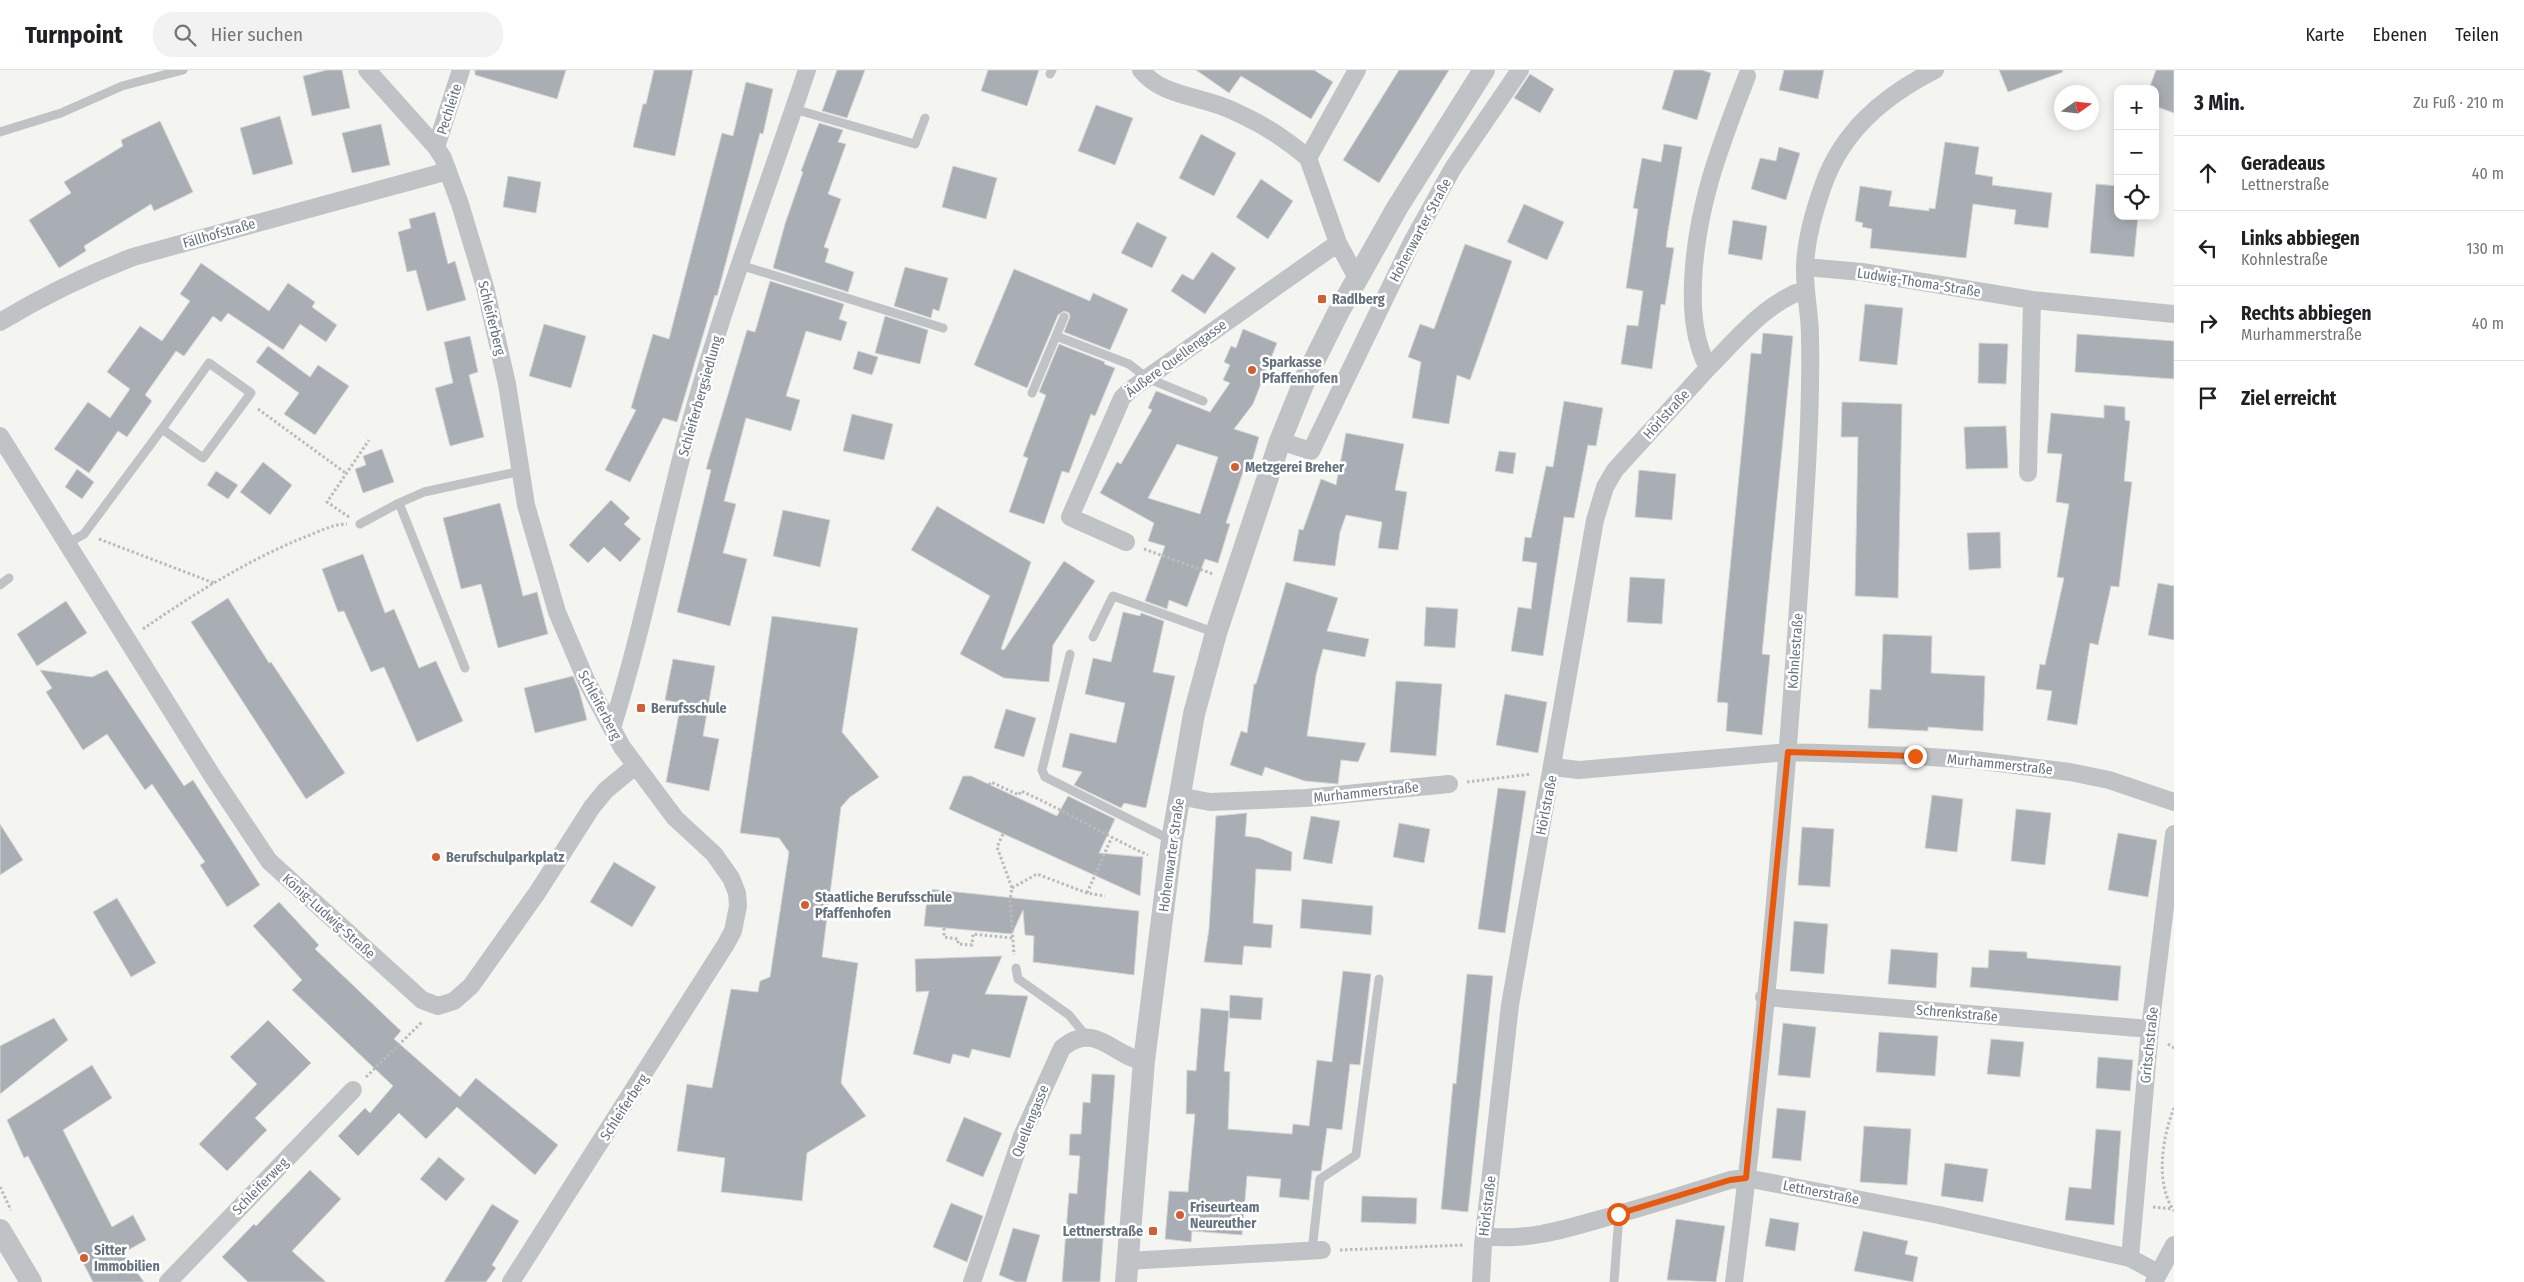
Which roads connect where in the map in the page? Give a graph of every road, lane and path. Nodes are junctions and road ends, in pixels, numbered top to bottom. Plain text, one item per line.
1 (182, 70) edge
2 (367, 70) edge
3 (461, 70) edge
4 (807, 70) edge
5 (1141, 70) edge
6 (1357, 70) edge
7 (1484, 70) edge
8 (1520, 70) edge
9 (1934, 70) edge
10 (1747, 76) dead end
11 (794, 109) junction
12 (925, 118) dead end
13 (0, 132) edge
14 (436, 147) junction
15 (1308, 158) junction
16 (448, 171) junction
17 (1338, 243) junction
18 (740, 265) junction
19 (1805, 267) junction
20 (1357, 278) junction
21 (1806, 289) junction
22 (2032, 300) junction
23 (2174, 314) edge
24 (1064, 317) dead end
25 (0, 322) edge
26 (943, 328) dead end
27 (1056, 336) junction
28 (1708, 368) junction
29 (1147, 378) junction
30 (1032, 393) dead end
31 (246, 400) junction
32 (1203, 401) dead end
33 (162, 428) junction
34 (0, 436) edge
35 (369, 440) dead end
36 (1280, 441) junction
37 (521, 470) junction
38 (2028, 473) dead end
39 (347, 474) junction
40 (399, 503) junction
41 (360, 524) junction
42 (84, 534) junction
43 (1126, 542) joint
44 (68, 543) junction
45 (9, 578) dead end
46 (1233, 581) junction
47 (215, 584) junction
48 (0, 585) edge
49 (162, 616) dead end
50 (1216, 633) junction
51 (1093, 637) dead end
52 (1070, 654) dead end
53 (465, 668) dead end
54 (612, 728) junction
55 (1788, 752) junction
56 (635, 766) junction
57 (1552, 769) junction
58 (1449, 784) joint
59 (989, 785) dead end
60 (1179, 796) junction
61 (2174, 802) edge
62 (1003, 834) dead end
63 (2174, 834) edge
64 (1111, 838) junction
65 (1172, 840) junction
66 (1169, 865) junction
67 (1012, 888) junction
68 (1087, 893) junction
69 (1105, 896) dead end
70 (944, 928) dead end
71 (1012, 938) junction
72 (1016, 968) joint
73 (1379, 979) dead end
74 (1764, 997) junction
75 (438, 1006) junction
76 (2150, 1029) junction
77 (1087, 1037) junction
78 (1144, 1061) junction
79 (352, 1090) joint
80 (2174, 1108) edge
81 (1746, 1178) junction
82 (2174, 1211) edge
83 (1618, 1214) junction
84 (1, 1234) edge
85 (1483, 1240) junction
86 (2174, 1245) edge
87 (1317, 1250) junction
88 (2130, 1258) junction
89 (1127, 1272) edge
90 (2156, 1277) edge
91 (31, 1282) edge
92 (168, 1282) edge
93 (510, 1282) edge
94 (972, 1282) edge
95 (1481, 1282) edge
96 (1614, 1282) edge
97 (1734, 1282) edge

1 - 13 lane
2 - 14 street, Schleiferberg
3 - 14 street, Pechleite
4 - 11 street, Schleiferbergsiedlung
5 - 15 street
6 - 15 street
7 - 20 street, Hohenwarter Straße
8 - 36 street, Hohenwarter Straße
9 - 19 street, Kohnlestraße
10 - 28 street
11 - 12 lane
11 - 18 street, Schleiferbergsiedlung
14 - 16 street, Schleiferberg
15 - 17 street
16 - 25 street, Fällhofstraße
16 - 37 street, Schleiferberg
17 - 20 street
17 - 29 street, Äußere Quellengasse
18 - 26 lane
18 - 54 street, Schleiferbergsiedlung
19 - 21 street, Kohnlestraße
19 - 22 street, Ludwig-Thoma-Straße
20 - 36 street, Hohenwarter Straße
21 - 28 street, Hörlstraße
21 - 55 street, Kohnlestraße
22 - 23 street, Ludwig-Thoma-Straße
22 - 38 street
24 - 27 lane
27 - 29 lane
27 - 30 lane
28 - 57 street, Hörlstraße
29 - 32 lane
29 - 43 street, Äußere Quellengasse
31 - 33 lane
31 - 33 lane
31 - 39 path
33 - 42 lane
34 - 44 street, König-Ludwig-Straße
35 - 39 path
36 - 46 street, Hohenwarter Straße
37 - 40 lane
37 - 54 street, Schleiferberg
39 - 41 path
40 - 41 lane
40 - 53 lane
41 - 47 path
42 - 44 lane
42 - 47 path
43 - 46 path
44 - 75 street, König-Ludwig-Straße
45 - 48 lane
46 - 50 street, Hohenwarter Straße
47 - 49 path
50 - 51 lane
50 - 60 street, Hohenwarter Straße
52 - 65 lane
54 - 56 street, Schleiferberg
55 - 57 street, Murhammerstraße
55 - 61 street, Murhammerstraße
55 - 74 street, Kohnlestraße
56 - 75 street
56 - 93 street, Schleiferberg
57 - 58 path
57 - 85 street, Hörlstraße
58 - 60 street, Murhammerstraße
59 - 64 path
60 - 65 street, Hohenwarter Straße
62 - 67 path
63 - 76 street, Gritschstraße
64 - 66 path
64 - 68 path
65 - 66 street, Hohenwarter Straße
66 - 78 street, Hohenwarter Straße
67 - 68 path
67 - 71 path
68 - 69 path
70 - 71 path
71 - 72 path
72 - 77 lane
73 - 87 lane
74 - 76 street, Schrenkstraße
74 - 81 street, Kohnlestraße
75 - 79 path
76 - 88 street, Gritschstraße
77 - 78 street
77 - 94 street, Quellengasse
78 - 89 street, Hohenwarter Straße
79 - 92 street, Schleiferweg
80 - 82 path
81 - 83 street, Lettnerstraße
81 - 88 street, Lettnerstraße
81 - 97 street, Kohnlestraße
83 - 85 street, Lettnerstraße
83 - 96 lane
84 - 91 street
85 - 87 path
85 - 95 street, Hörlstraße
86 - 90 street
87 - 89 street
88 - 90 street, Lettnerstraße

